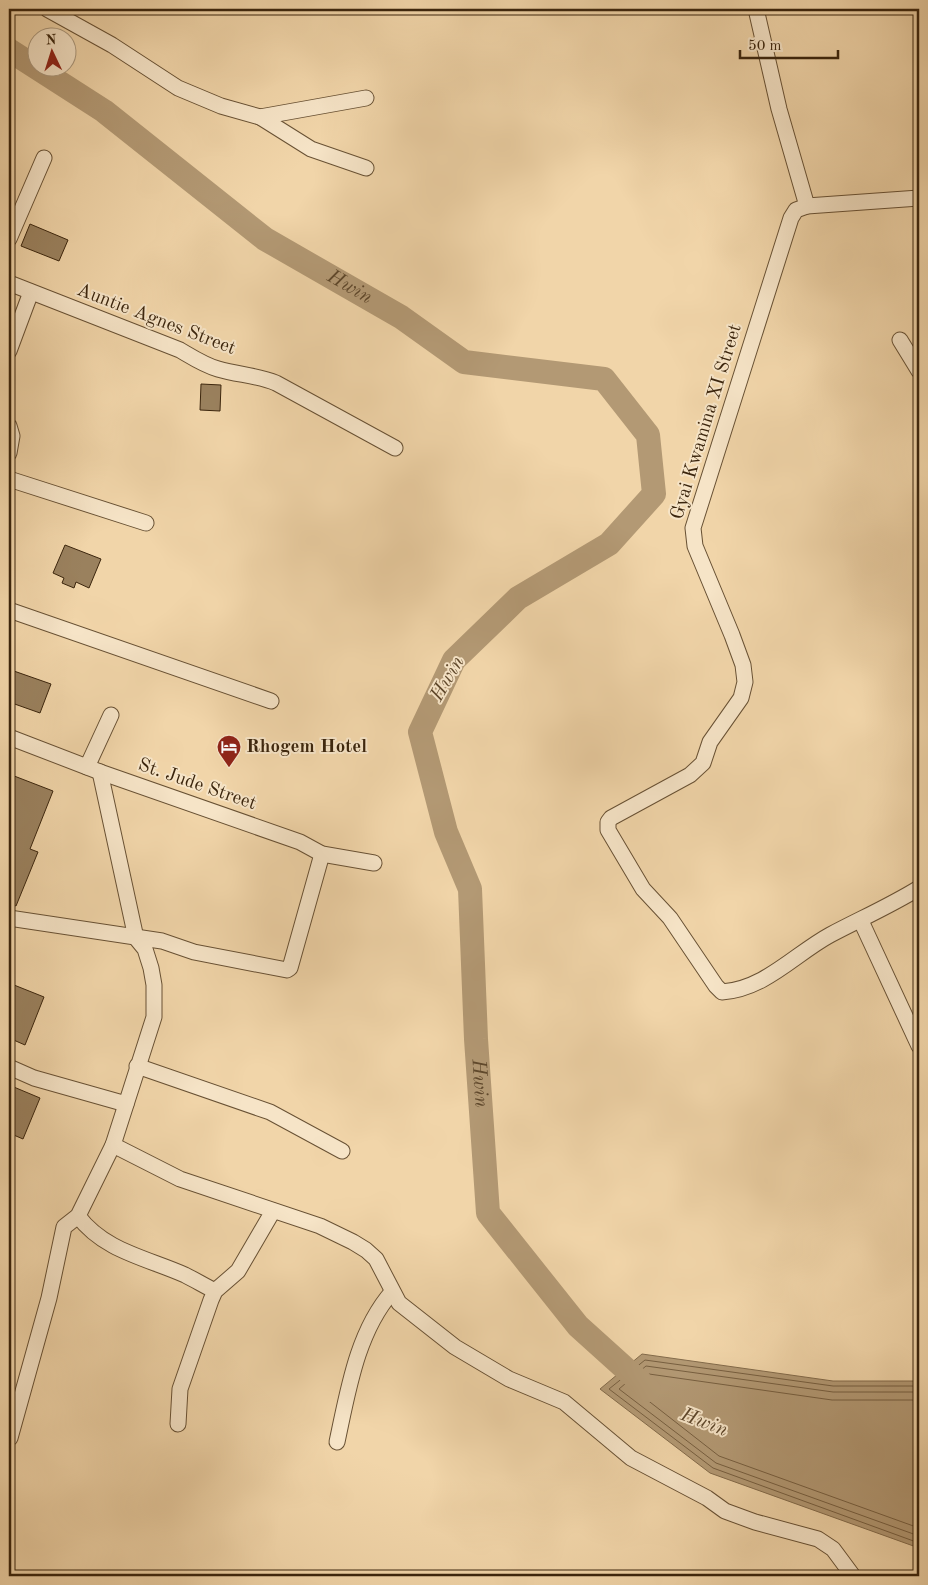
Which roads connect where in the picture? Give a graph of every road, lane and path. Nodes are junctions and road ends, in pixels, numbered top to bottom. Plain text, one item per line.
1 (47, 9) edge
2 (756, 9) edge
3 (366, 98) dead end
4 (260, 117) junction
5 (44, 158) dead end
6 (366, 168) dead end
7 (919, 198) edge
8 (807, 206) junction
9 (9, 239) edge
10 (9, 283) edge
11 (31, 292) junction
12 (900, 340) dead end
13 (9, 351) edge
14 (919, 371) edge
15 (9, 426) edge
16 (395, 448) dead end
17 (9, 453) edge
18 (9, 479) edge
19 (146, 522) dead end
20 (9, 610) edge
21 (271, 702) dead end
22 (112, 715) dead end
23 (9, 737) edge
24 (94, 770) junction
25 (322, 854) junction
26 (374, 863) dead end
27 (919, 888) edge
28 (861, 921) junction
29 (10, 922) edge
30 (136, 938) junction
31 (919, 1046) edge
32 (137, 1066) junction
33 (9, 1068) edge
34 (126, 1104) junction
35 (112, 1145) junction
36 (342, 1151) dead end
37 (273, 1211) junction
38 (78, 1216) junction
39 (215, 1291) junction
40 (392, 1292) junction
41 (178, 1424) dead end
42 (10, 1438) dead end
43 (337, 1442) dead end
44 (852, 1576) edge

1 - 4 street
2 - 8 street
3 - 4 street
4 - 6 street
5 - 9 street
7 - 8 street
8 - 28 street, Gyai Kwamina XI Street
10 - 11 street, Auntie Agnes Street
11 - 13 street
11 - 16 street, Auntie Agnes Street
12 - 14 street
15 - 17 street
18 - 19 street
20 - 21 street
22 - 24 street
23 - 24 street, St. Jude Street
24 - 25 street, St. Jude Street
24 - 30 street
25 - 26 street, St. Jude Street
25 - 30 street
27 - 28 street
28 - 31 street
29 - 30 street
30 - 32 street
32 - 34 street
32 - 36 street
33 - 34 street
34 - 35 street
35 - 37 street
35 - 38 street
37 - 39 street
37 - 40 street
38 - 39 street
38 - 42 street
39 - 41 street
40 - 43 street
40 - 44 street

